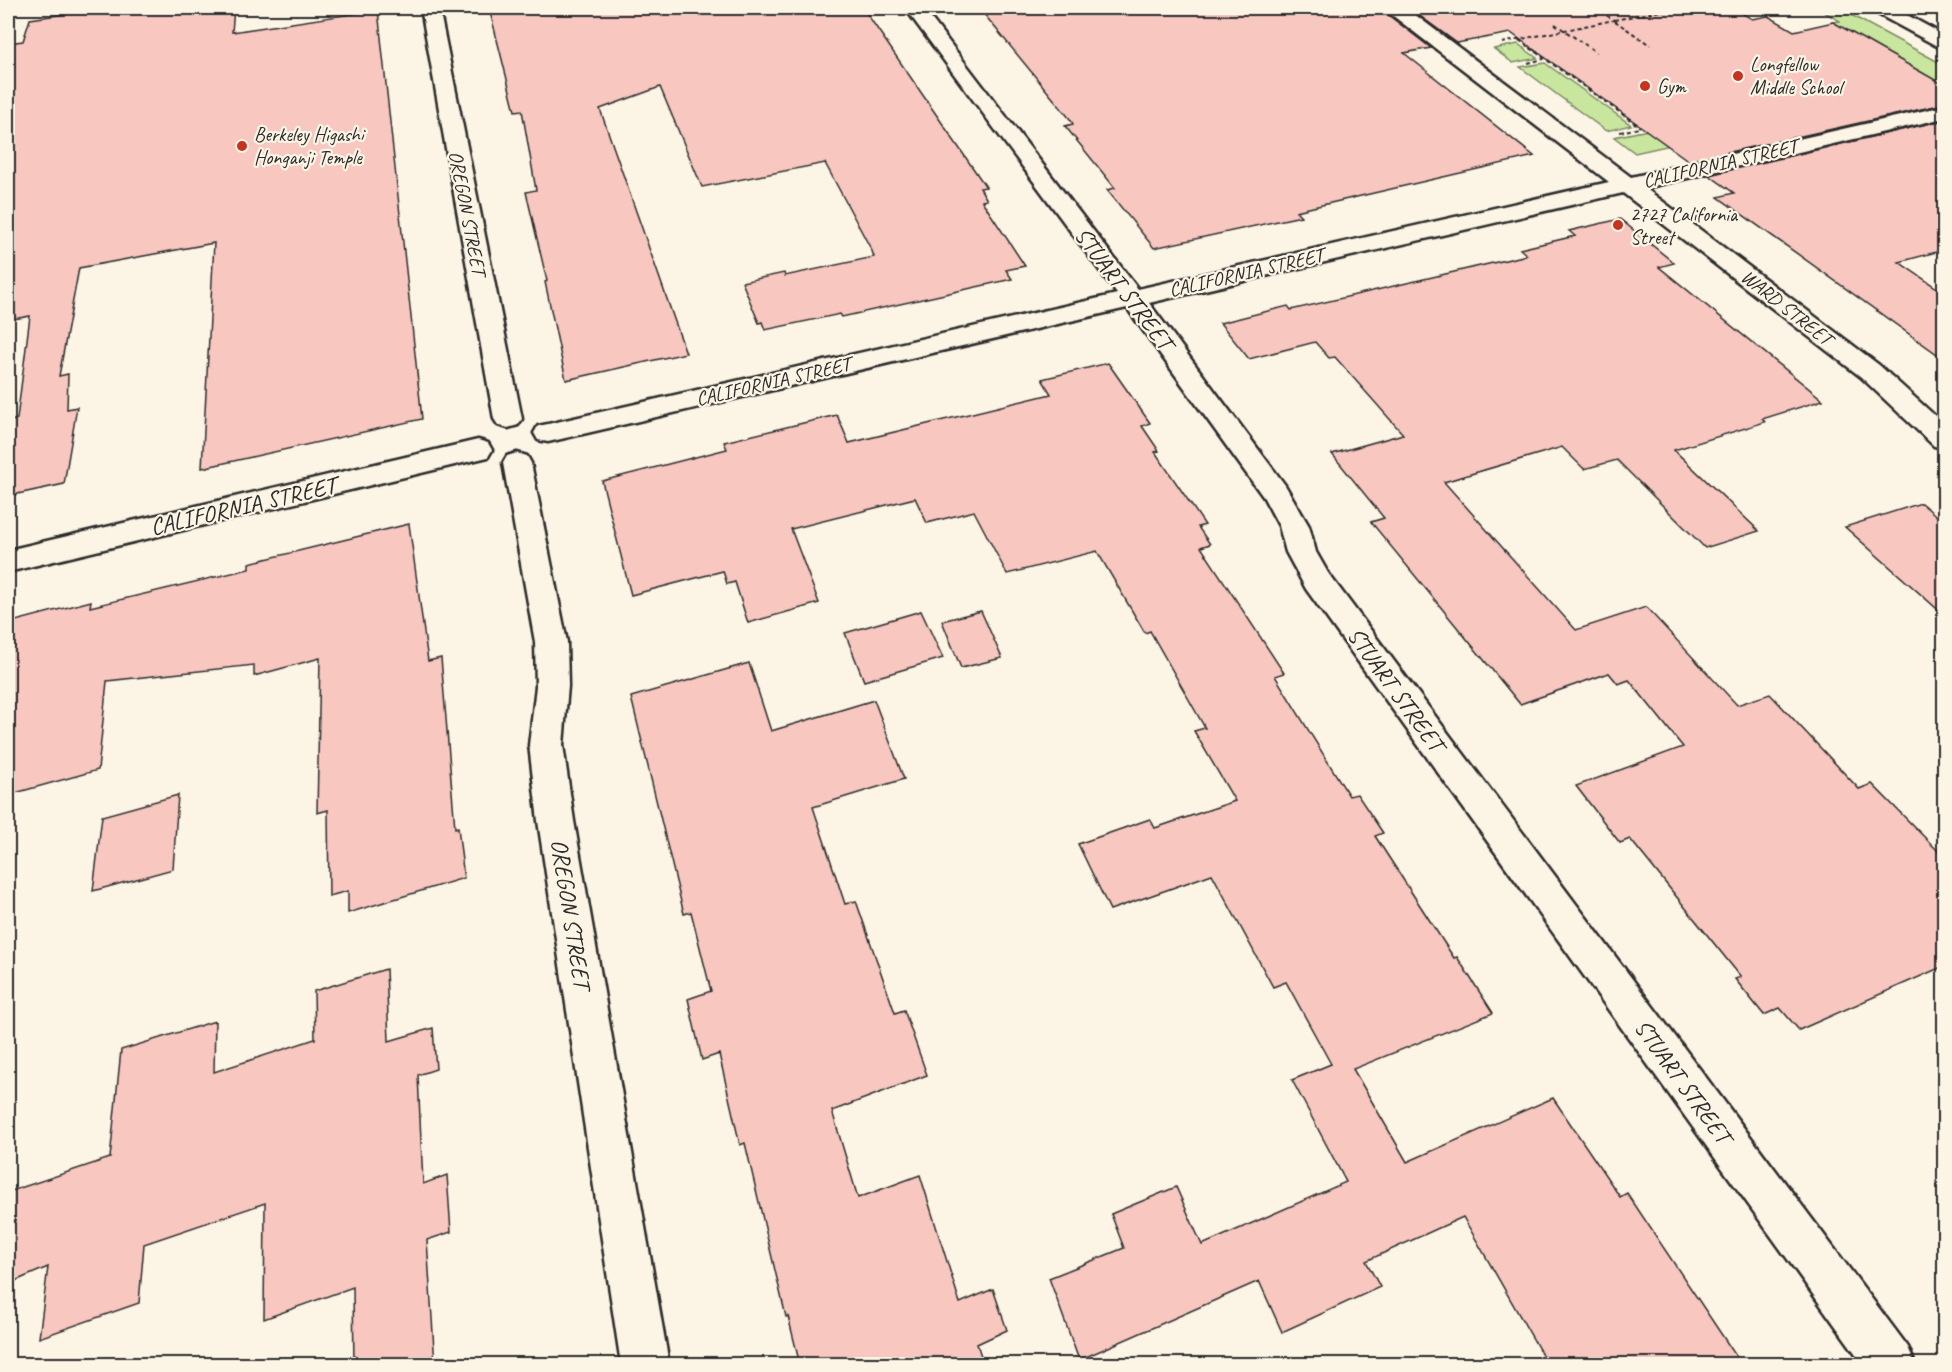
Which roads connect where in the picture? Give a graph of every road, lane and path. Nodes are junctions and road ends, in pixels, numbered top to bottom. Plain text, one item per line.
1 (430, 8) edge
2 (914, 8) edge
3 (1354, 8) edge
4 (1395, 8) edge
5 (1595, 8) edge
6 (1676, 8) edge
7 (1881, 8) edge
8 (1344, 9) dead end
9 (1614, 20) junction
10 (1554, 24) dead end
11 (1564, 30) junction
12 (1524, 38) dead end
13 (1518, 40) dead end
14 (1944, 42) edge
15 (1650, 45) dead end
16 (1596, 52) dead end
17 (1944, 112) edge
18 (1640, 128) dead end
19 (1628, 184) junction
20 (1132, 298) junction
21 (508, 418) junction
22 (548, 433) junction
23 (1944, 439) edge
24 (477, 450) junction
25 (517, 463) junction
26 (8, 561) edge
27 (645, 1365) edge
28 (1891, 1365) edge

1 - 21 street, OREGON STREET
2 - 20 street, STUART STREET
3 - 8 path
4 - 19 street, WARD STREET
5 - 9 path
6 - 9 path
7 - 14 street
9 - 11 path
9 - 15 path
10 - 11 path
11 - 12 path
11 - 16 path
13 - 18 path
17 - 19 street, CALIFORNIA STREET
19 - 20 street, CALIFORNIA STREET
19 - 23 street, WARD STREET
20 - 22 street, CALIFORNIA STREET
20 - 28 street, STUART STREET
21 - 22 street
21 - 24 street
22 - 25 street
24 - 25 street
24 - 26 street, CALIFORNIA STREET
25 - 27 street, OREGON STREET

